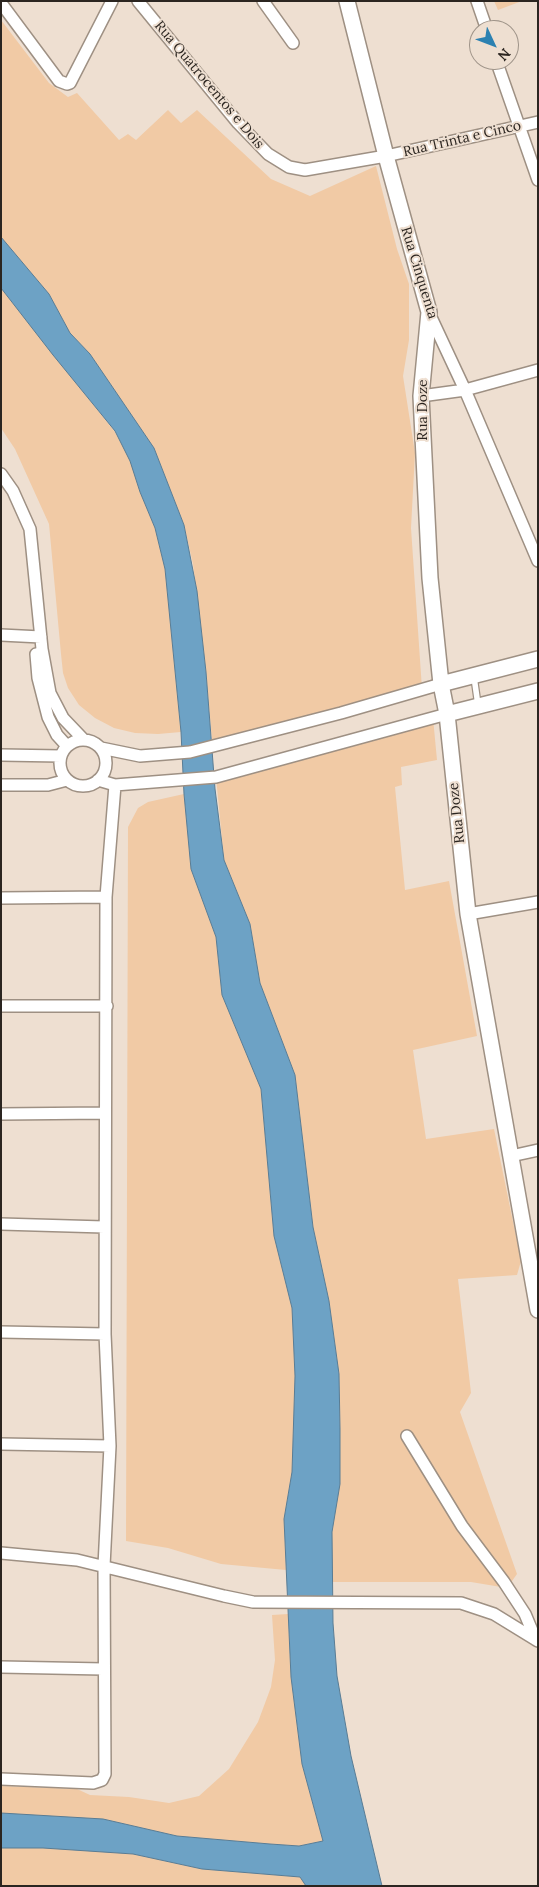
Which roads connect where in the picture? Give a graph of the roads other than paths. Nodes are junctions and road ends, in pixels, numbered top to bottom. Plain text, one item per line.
1 (112, 1) edge
2 (138, 1) edge
3 (264, 1) edge
4 (347, 1) edge
5 (477, 1) edge
6 (1, 4) edge
7 (483, 20) edge
8 (293, 43) dead end
9 (499, 70) edge
10 (538, 122) edge
11 (519, 127) junction
12 (386, 156) junction
13 (284, 165) joint
14 (538, 180) edge
15 (428, 312) junction
16 (538, 370) edge
17 (466, 390) junction
18 (421, 396) junction
19 (1, 474) edge
20 (538, 561) edge
21 (1, 635) edge
22 (38, 637) junction
23 (538, 659) edge
24 (474, 675) junction
25 (441, 684) junction
26 (538, 691) edge
27 (478, 705) junction
28 (447, 714) junction
29 (84, 740) junction
30 (67, 746) junction
31 (101, 748) junction
32 (1, 755) edge
33 (61, 756) junction
34 (67, 780) junction
35 (98, 780) junction
36 (1, 785) edge
37 (115, 786) junction
38 (1, 898) edge
39 (106, 898) junction
40 (538, 902) edge
41 (468, 914) junction
42 (1, 1006) edge
43 (107, 1006) junction
44 (105, 1113) junction
45 (1, 1114) edge
46 (538, 1150) edge
47 (511, 1156) junction
48 (1, 1224) edge
49 (104, 1227) junction
50 (538, 1310) edge
51 (1, 1332) edge
52 (104, 1334) junction
53 (407, 1436) dead end
54 (1, 1444) edge
55 (110, 1446) junction
56 (1, 1553) edge
57 (104, 1566) junction
58 (537, 1640) edge
59 (1, 1667) edge
60 (103, 1669) junction
61 (1, 1779) edge

1 - 6 street
2 - 13 street, Rua Quatrocentos e Dois
3 - 8 street
4 - 12 street, Rua Cinquenta
5 - 7 street
9 - 11 street
10 - 11 street, Rua Trinta e Cinco
11 - 12 street, Rua Trinta e Cinco
11 - 14 street
12 - 13 street, Rua Trinta e Cinco
12 - 15 street, Rua Cinquenta
15 - 17 street, Rua Cinquenta
15 - 18 street, Rua Doze
16 - 17 street
17 - 18 street
17 - 20 street, Rua Cinquenta
18 - 25 street, Rua Doze
19 - 22 street
21 - 22 street
22 - 29 street
22 - 30 street
23 - 24 street
24 - 25 street
24 - 27 lane
25 - 28 street, Rua Doze
25 - 31 street
26 - 27 street
27 - 28 street
28 - 37 street
28 - 41 street, Rua Doze
29 - 30 street
29 - 31 street
30 - 33 street
31 - 35 street
32 - 33 street
33 - 34 street
34 - 35 street
34 - 36 street
35 - 37 street
37 - 39 street
38 - 39 street
39 - 43 street
40 - 41 street
41 - 47 street, Rua Doze
42 - 43 street
43 - 44 street
44 - 45 street
44 - 49 street
46 - 47 street
47 - 50 street, Rua Doze
48 - 49 street
49 - 52 street
51 - 52 street
52 - 55 street
53 - 58 street
54 - 55 street
55 - 57 street
56 - 57 street
57 - 58 street
57 - 60 street
59 - 60 street
60 - 61 street

